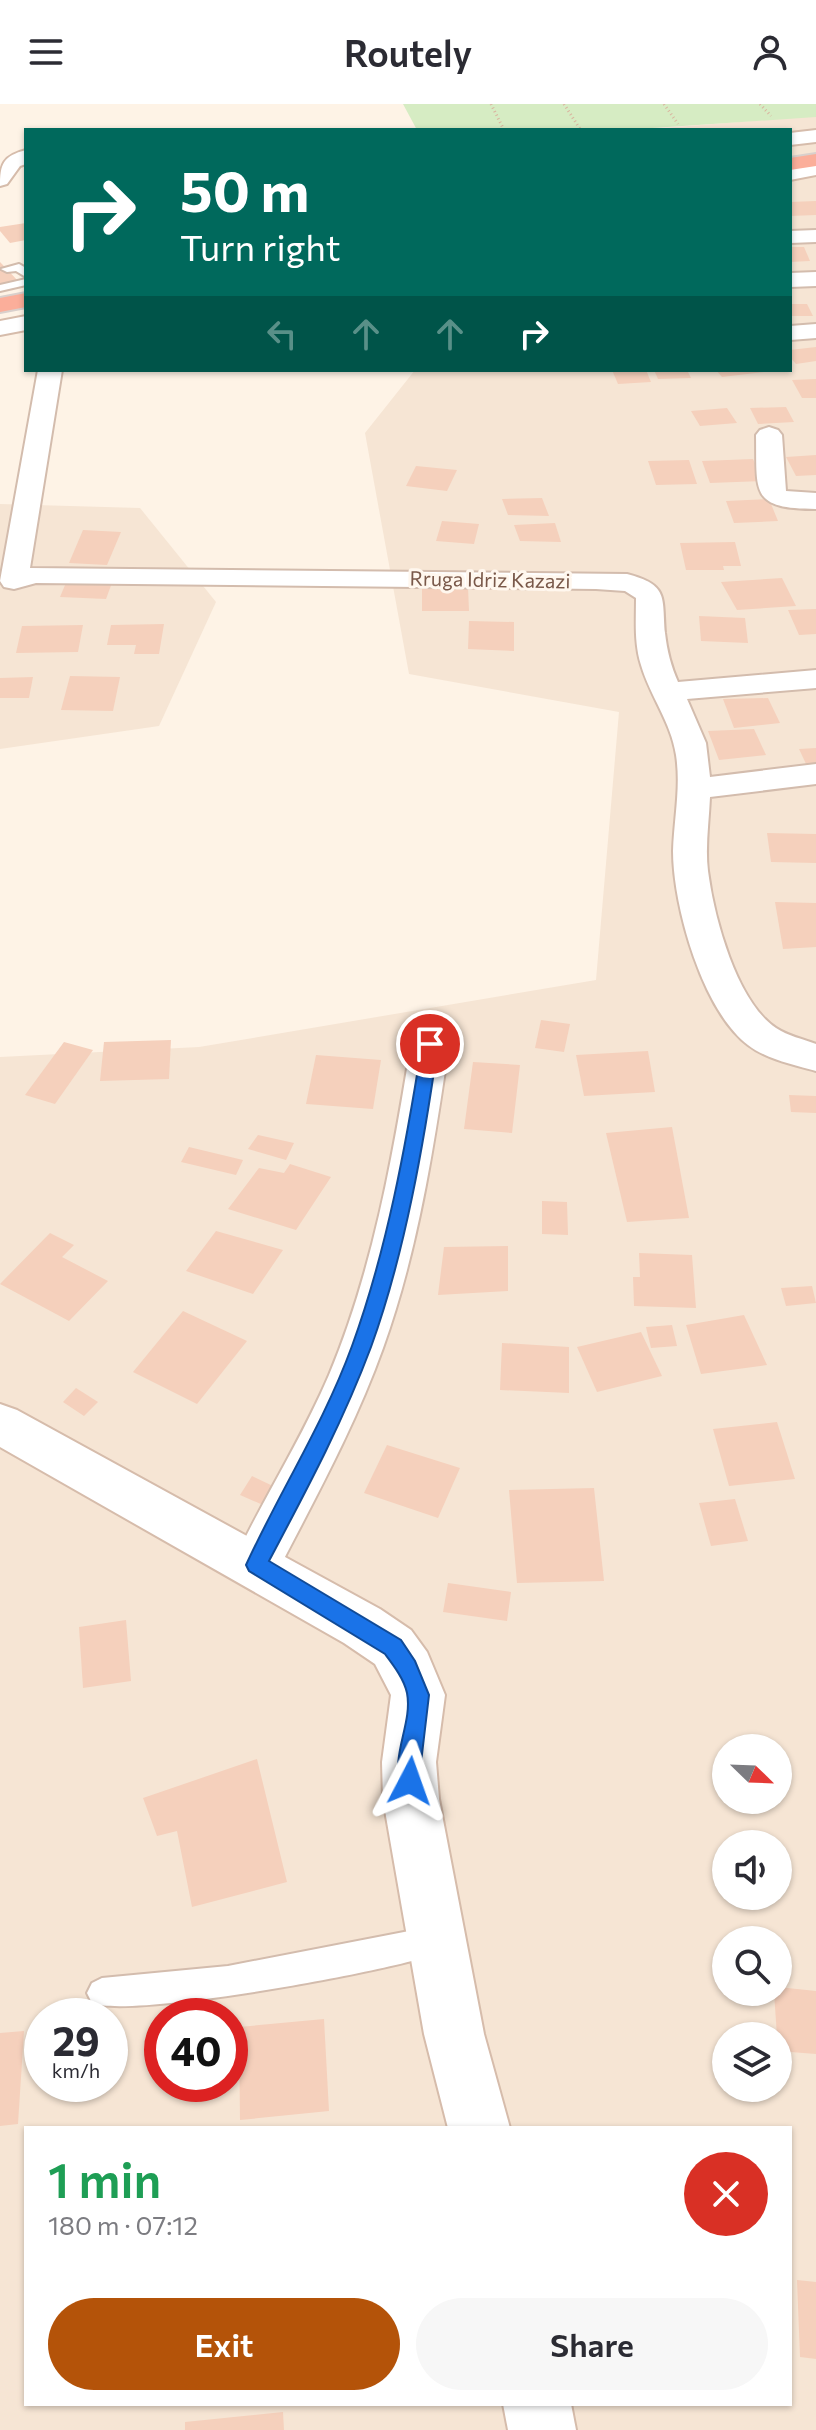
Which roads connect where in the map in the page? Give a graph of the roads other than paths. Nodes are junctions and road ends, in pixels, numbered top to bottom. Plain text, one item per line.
1 (816, 136) edge
2 (792, 139) edge
3 (816, 150) edge
4 (792, 154) edge
5 (24, 157) edge
6 (816, 160) edge
7 (792, 164) edge
8 (816, 169) edge
9 (792, 174) edge
10 (0, 180) edge
11 (816, 236) edge
12 (792, 237) edge
13 (7, 269) dead end
14 (24, 272) edge
15 (816, 279) edge
16 (792, 280) edge
17 (24, 282) edge
18 (0, 288) edge
19 (24, 300) edge
20 (0, 305) edge
21 (24, 311) edge
22 (0, 316) edge
23 (24, 323) edge
24 (0, 328) edge
25 (816, 331) edge
26 (792, 333) edge
27 (50, 372) edge
28 (769, 435) dead end
29 (816, 501) edge
30 (7, 590) edge
31 (816, 679) edge
32 (668, 692) junction
33 (816, 774) edge
34 (695, 789) junction
35 (430, 1044) dead end
36 (816, 1058) edge
37 (0, 1424) edge
38 (256, 1565) junction
39 (437, 1941) junction
40 (102, 1993) dead end
41 (478, 2126) edge
42 (537, 2406) edge
43 (542, 2430) edge

1 - 2 street
3 - 4 highway
5 - 10 street
6 - 7 highway
8 - 9 street
11 - 12 street
13 - 14 lane
15 - 16 street
17 - 18 lane
19 - 20 highway
21 - 22 highway
23 - 24 street
25 - 26 street
27 - 30 street, Rruga Idriz Kazazi
28 - 29 street
30 - 32 street, Rruga Idriz Kazazi
31 - 32 street
32 - 34 street, Rruga Idriz Kazazi
33 - 34 street
34 - 36 street, Rruga Idriz Kazazi
35 - 38 street
37 - 38 street
38 - 39 street
39 - 40 lane
39 - 41 street
42 - 43 street

